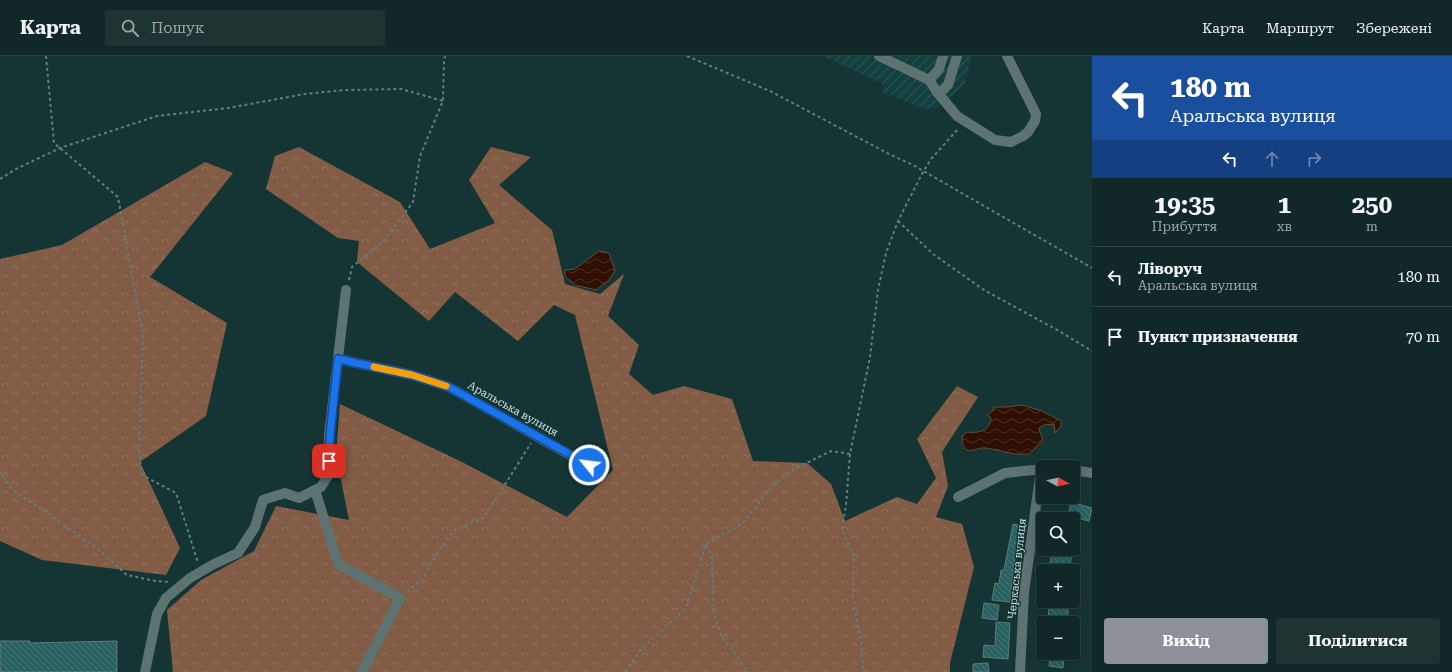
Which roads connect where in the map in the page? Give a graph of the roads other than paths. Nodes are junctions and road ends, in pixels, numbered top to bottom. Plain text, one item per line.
1 (880, 56) edge
2 (943, 56) edge
3 (957, 56) edge
4 (1007, 56) edge
5 (929, 80) junction
6 (937, 92) junction
7 (346, 290) road end
8 (338, 359) junction
9 (1036, 470) edge
10 (1080, 471) edge
11 (1092, 472) edge
12 (602, 473) dead end
13 (315, 490) junction
14 (958, 497) dead end
15 (1037, 504) edge
16 (145, 672) edge
17 (362, 672) edge
18 (1020, 672) edge

1 - 5 street
2 - 5 street
3 - 6 street
4 - 6 street
5 - 6 street
7 - 8 street
8 - 12 street, Аральська вулиця
8 - 13 street
9 - 14 street
10 - 11 street
13 - 16 street
13 - 17 street
15 - 18 street, Черкаська вулиця

